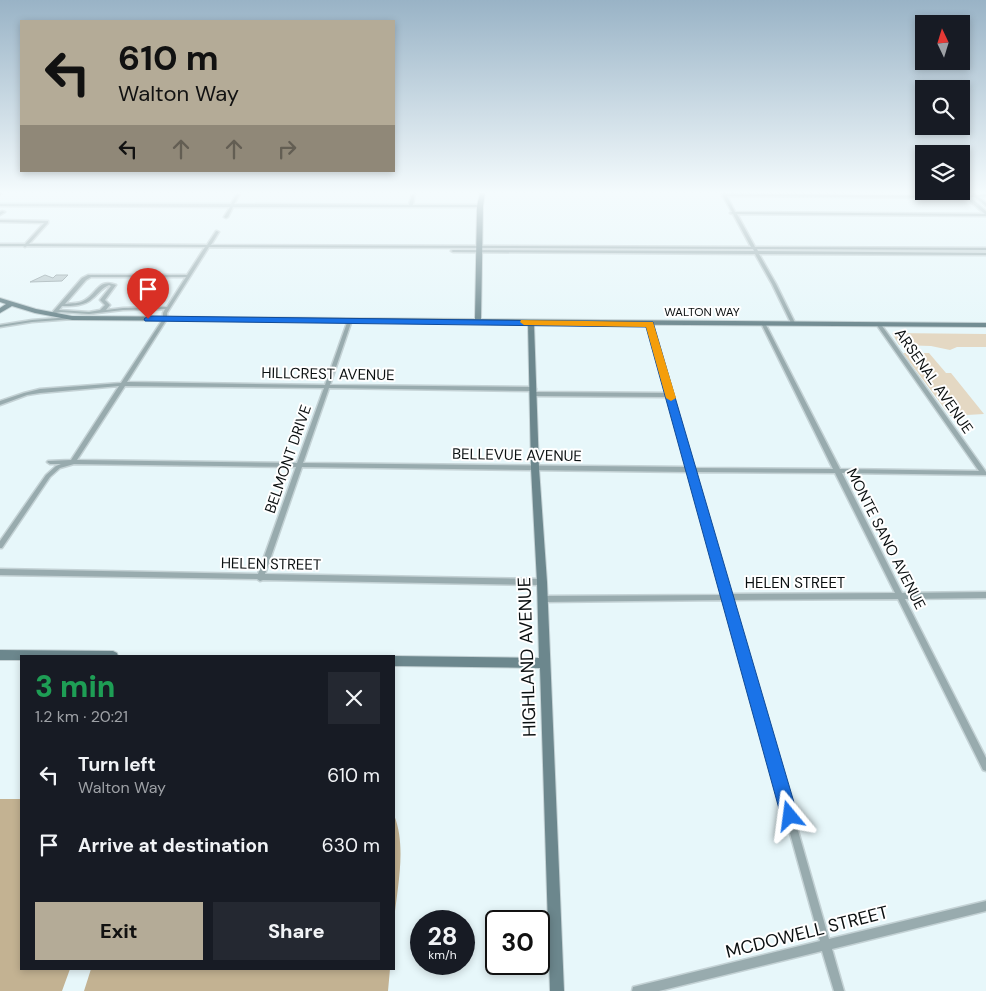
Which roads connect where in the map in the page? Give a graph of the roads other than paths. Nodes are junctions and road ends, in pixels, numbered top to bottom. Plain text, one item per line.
1 (31, 239) edge
2 (212, 239) edge
3 (481, 239) edge
4 (747, 239) edge
5 (0, 246) edge
6 (7, 246) junction
7 (25, 246) junction
8 (207, 248) junction
9 (752, 248) junction
10 (868, 248) junction
11 (481, 249) junction
12 (933, 249) junction
13 (986, 249) edge
14 (686, 250) junction
15 (0, 252) edge
16 (755, 253) junction
17 (871, 253) junction
18 (936, 253) junction
19 (986, 254) edge
20 (150, 276) junction
21 (188, 276) junction
22 (137, 292) dead end
23 (0, 300) edge
24 (10, 304) junction
25 (62, 305) junction
26 (168, 308) junction
27 (0, 311) edge
28 (102, 311) junction
29 (54, 314) junction
30 (72, 318) junction
31 (166, 319) junction
32 (350, 320) junction
33 (478, 321) junction
34 (531, 322) junction
35 (763, 323) junction
36 (793, 323) junction
37 (650, 324) junction
38 (878, 324) junction
39 (0, 325) edge
40 (986, 325) edge
41 (123, 384) junction
42 (327, 386) junction
43 (534, 392) junction
44 (670, 395) junction
45 (0, 403) edge
46 (50, 462) dead end
47 (72, 462) junction
48 (300, 465) junction
49 (535, 468) junction
50 (691, 470) junction
51 (838, 471) junction
52 (985, 475) edge
53 (0, 546) edge
54 (0, 572) edge
55 (260, 578) junction
56 (542, 582) junction
57 (986, 595) edge
58 (727, 597) junction
59 (900, 597) junction
60 (543, 599) junction
61 (0, 654) edge
62 (56, 655) edge
63 (395, 660) edge
64 (544, 663) junction
65 (986, 767) edge
66 (986, 906) edge
67 (826, 944) junction
68 (557, 991) edge
69 (636, 991) edge
70 (839, 991) edge

1 - 7 street
2 - 8 street
3 - 11 main road
4 - 9 street
5 - 6 street
6 - 7 street
6 - 15 street
7 - 8 street
8 - 11 street
8 - 21 street
9 - 10 street
9 - 14 street
9 - 16 street
10 - 12 street
10 - 17 street
11 - 14 street
11 - 33 main road
12 - 13 street
12 - 18 street
14 - 16 street
16 - 17 street
16 - 36 street
17 - 18 street
18 - 19 street
20 - 21 street
20 - 22 street
20 - 25 street
21 - 26 street
23 - 24 main road, WALTON WAY
24 - 27 main road
24 - 29 main road, WALTON WAY
25 - 28 street
25 - 29 street
26 - 28 street
26 - 31 street
28 - 29 street
29 - 30 main road, WALTON WAY
30 - 31 main road, WALTON WAY
30 - 39 street
31 - 32 main road, WALTON WAY
31 - 41 street
32 - 33 main road, WALTON WAY
32 - 42 street, BELMONT DRIVE
33 - 34 main road, WALTON WAY
34 - 37 main road, WALTON WAY
34 - 43 main road, HIGHLAND AVENUE
35 - 36 main road, WALTON WAY
35 - 37 main road, WALTON WAY
35 - 51 street, MONTE SANO AVENUE
36 - 38 main road, WALTON WAY
37 - 44 street
38 - 40 main road, WALTON WAY
38 - 52 street, ARSENAL AVENUE
41 - 42 street, HILLCREST AVENUE
41 - 45 street, HILLCREST AVENUE
41 - 47 street
42 - 43 street, HILLCREST AVENUE
42 - 48 street, BELMONT DRIVE
43 - 44 street, HILLCREST AVENUE
43 - 49 main road, HIGHLAND AVENUE
44 - 50 street
46 - 47 street, BELLEVUE AVENUE
47 - 48 street, BELLEVUE AVENUE
47 - 53 street
48 - 49 street, BELLEVUE AVENUE
48 - 55 street, BELMONT DRIVE
49 - 50 street, BELLEVUE AVENUE
49 - 56 main road, HIGHLAND AVENUE
50 - 51 street, BELLEVUE AVENUE
50 - 58 street
51 - 52 street, BELLEVUE AVENUE
51 - 59 street, MONTE SANO AVENUE
54 - 55 street, HELEN STREET
55 - 56 street, HELEN STREET
56 - 60 main road, HIGHLAND AVENUE
57 - 59 street, HELEN STREET
58 - 59 street, HELEN STREET
58 - 60 street, HELEN STREET
58 - 67 street
59 - 65 street, MONTE SANO AVENUE
60 - 64 main road, HIGHLAND AVENUE
61 - 62 main road
63 - 64 main road
64 - 68 main road, HIGHLAND AVENUE
66 - 67 street, MCDOWELL STREET
67 - 69 street, MCDOWELL STREET
67 - 70 street

